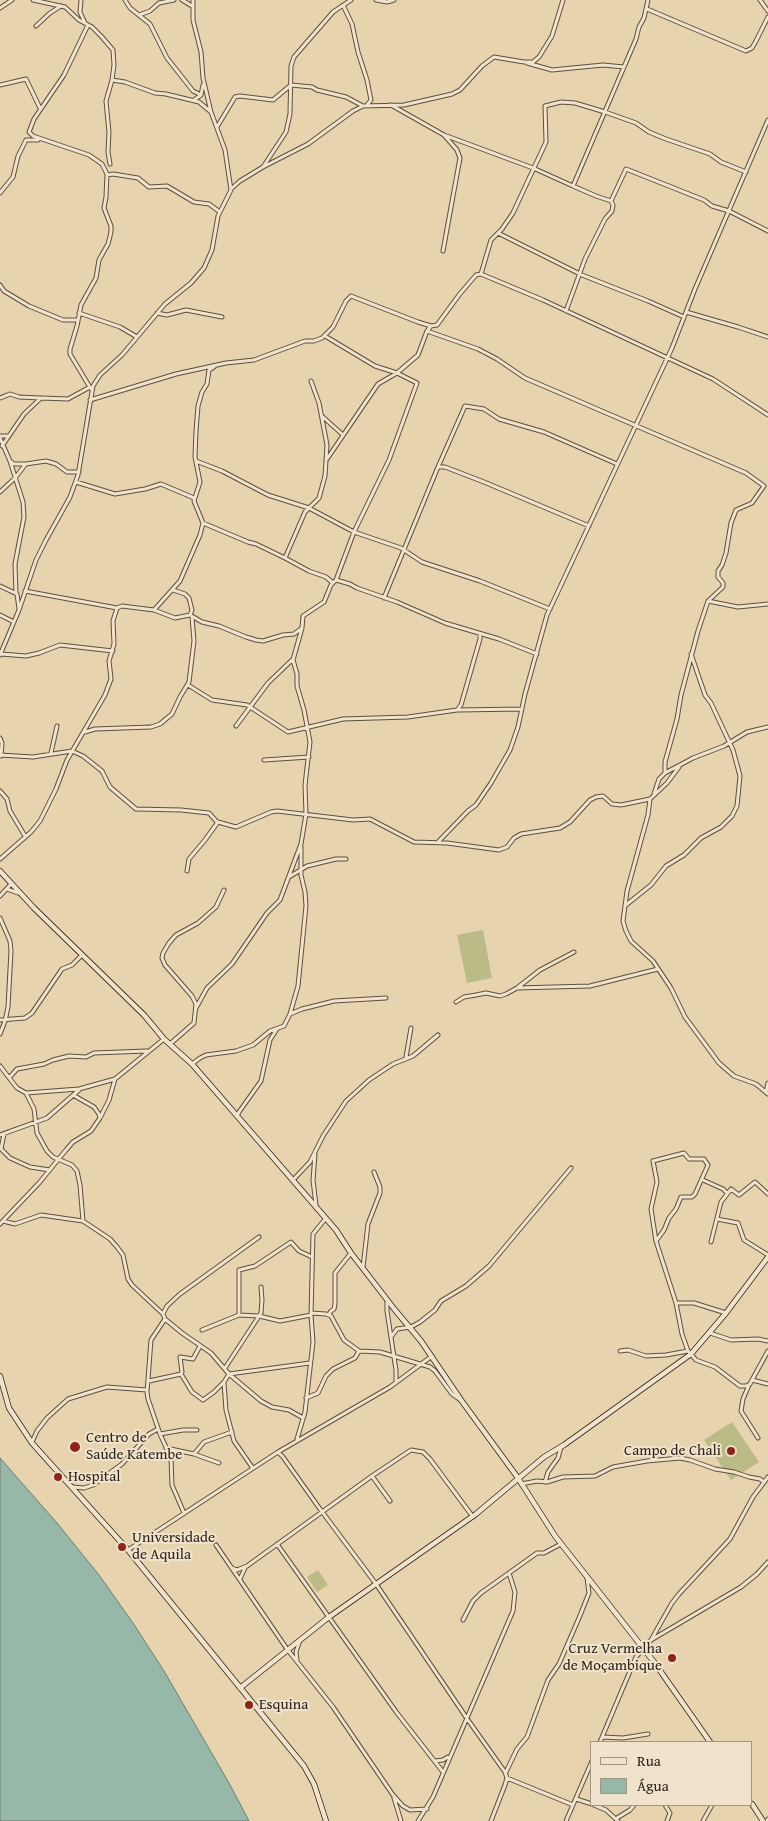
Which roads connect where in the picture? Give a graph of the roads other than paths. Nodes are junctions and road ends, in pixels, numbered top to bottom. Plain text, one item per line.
1 (12, 0) edge
2 (32, 0) edge
3 (81, 0) edge
4 (125, 0) edge
5 (174, 0) edge
6 (182, 0) edge
7 (193, 0) edge
8 (351, 0) edge
9 (376, 0) edge
10 (394, 0) edge
11 (563, 0) edge
12 (648, 0) edge
13 (760, 0) edge
14 (343, 3) edge
15 (62, 6) junction
16 (192, 6) junction
17 (0, 8) edge
18 (647, 9) junction
19 (768, 11) edge
20 (139, 15) junction
21 (768, 17) edge
22 (87, 24) junction
23 (36, 26) dead end
24 (524, 62) junction
25 (624, 66) junction
26 (112, 80) junction
27 (204, 82) junction
28 (0, 85) edge
29 (292, 85) junction
30 (201, 95) junction
31 (194, 100) junction
32 (390, 105) junction
33 (365, 106) junction
34 (40, 109) junction
35 (211, 112) junction
36 (605, 112) junction
37 (768, 120) edge
38 (217, 127) junction
39 (444, 135) junction
40 (41, 140) junction
41 (110, 164) dead end
42 (263, 167) junction
43 (533, 168) junction
44 (746, 172) junction
45 (228, 174) junction
46 (107, 175) junction
47 (240, 181) junction
48 (573, 186) junction
49 (231, 190) junction
50 (0, 194) edge
51 (611, 200) junction
52 (730, 211) junction
53 (220, 212) junction
54 (768, 231) edge
55 (498, 233) junction
56 (443, 251) dead end
57 (481, 274) junction
58 (580, 274) junction
59 (0, 287) edge
60 (566, 311) junction
61 (157, 313) junction
62 (79, 314) junction
63 (685, 315) junction
64 (222, 317) dead end
65 (78, 320) junction
66 (426, 324) junction
67 (431, 326) junction
68 (427, 331) junction
69 (325, 336) junction
70 (137, 337) junction
71 (768, 337) edge
72 (667, 358) junction
73 (217, 365) junction
74 (396, 373) junction
75 (311, 381) dead end
76 (91, 389) junction
77 (0, 398) edge
78 (41, 398) junction
79 (90, 400) junction
80 (768, 415) edge
81 (322, 417) junction
82 (636, 425) junction
83 (343, 435) junction
84 (10, 436) junction
85 (0, 437) edge
86 (2, 446) junction
87 (196, 460) junction
88 (327, 460) junction
89 (10, 461) junction
90 (26, 464) junction
91 (617, 464) junction
92 (438, 467) junction
93 (79, 472) junction
94 (15, 478) junction
95 (76, 482) junction
96 (0, 492) edge
97 (194, 498) junction
98 (309, 508) junction
99 (203, 523) junction
100 (589, 526) junction
101 (354, 532) junction
102 (404, 550) junction
103 (285, 558) junction
104 (334, 582) junction
105 (0, 586) edge
106 (173, 590) junction
107 (25, 592) junction
108 (16, 593) junction
109 (384, 598) junction
110 (708, 601) junction
111 (768, 604) edge
112 (117, 608) junction
113 (550, 609) junction
114 (19, 610) junction
115 (154, 610) junction
116 (0, 615) edge
117 (191, 616) junction
118 (14, 622) junction
119 (302, 628) junction
120 (480, 634) junction
121 (113, 651) junction
122 (0, 654) edge
123 (537, 654) junction
124 (691, 654) junction
125 (293, 660) junction
126 (188, 685) junction
127 (248, 708) junction
128 (522, 709) junction
129 (457, 710) junction
130 (89, 723) junction
131 (57, 726) dead end
132 (236, 726) dead end
133 (308, 726) junction
134 (768, 727) edge
135 (95, 729) junction
136 (84, 732) junction
137 (0, 738) edge
138 (730, 742) junction
139 (72, 751) junction
140 (63, 752) junction
141 (51, 753) junction
142 (1, 756) edge
143 (309, 757) junction
144 (67, 760) junction
145 (264, 760) dead end
146 (679, 767) junction
147 (665, 773) junction
148 (0, 791) edge
149 (654, 794) junction
150 (650, 799) junction
151 (306, 814) junction
152 (218, 822) junction
153 (25, 836) junction
154 (438, 842) junction
155 (301, 844) junction
156 (346, 858) dead end
157 (0, 859) edge
158 (302, 869) junction
159 (187, 871) dead end
160 (0, 872) edge
161 (288, 877) junction
162 (11, 884) junction
163 (7, 889) junction
164 (224, 890) dead end
165 (19, 893) junction
166 (0, 896) edge
167 (626, 905) junction
168 (0, 918) edge
169 (574, 952) dead end
170 (82, 955) junction
171 (658, 969) junction
172 (518, 988) junction
173 (386, 998) dead end
174 (456, 1002) dead end
175 (196, 1008) junction
176 (290, 1014) junction
177 (0, 1020) edge
178 (5, 1021) junction
179 (411, 1028) dead end
180 (277, 1029) junction
181 (0, 1034) edge
182 (438, 1035) dead end
183 (164, 1039) junction
184 (170, 1044) junction
185 (147, 1051) junction
186 (406, 1058) junction
187 (192, 1064) junction
188 (0, 1066) edge
189 (9, 1078) junction
190 (115, 1079) junction
191 (768, 1083) edge
192 (79, 1089) junction
193 (26, 1093) junction
194 (767, 1093) edge
195 (73, 1095) junction
196 (238, 1116) junction
197 (100, 1118) junction
198 (34, 1122) junction
199 (2, 1135) edge
200 (315, 1152) junction
201 (60, 1159) junction
202 (571, 1168) dead end
203 (50, 1170) junction
204 (374, 1172) dead end
205 (292, 1180) junction
206 (702, 1180) junction
207 (728, 1193) junction
208 (768, 1194) edge
209 (316, 1206) junction
210 (326, 1218) junction
211 (717, 1219) junction
212 (83, 1221) junction
213 (1, 1223) edge
214 (259, 1237) dead end
215 (656, 1241) junction
216 (711, 1242) dead end
217 (351, 1253) junction
218 (312, 1257) junction
219 (768, 1257) edge
220 (363, 1268) junction
221 (261, 1287) dead end
222 (387, 1300) junction
223 (676, 1303) junction
224 (726, 1313) junction
225 (163, 1314) junction
226 (239, 1314) junction
227 (311, 1314) junction
228 (329, 1314) junction
229 (259, 1316) junction
230 (165, 1319) junction
231 (411, 1327) junction
232 (202, 1330) dead end
233 (710, 1333) junction
234 (391, 1337) junction
235 (768, 1341) edge
236 (200, 1346) junction
237 (359, 1351) junction
238 (620, 1351) dead end
239 (768, 1351) edge
240 (690, 1352) junction
241 (394, 1356) junction
242 (432, 1356) junction
243 (310, 1363) junction
244 (421, 1365) junction
245 (225, 1368) junction
246 (181, 1374) junction
247 (229, 1374) junction
248 (0, 1376) edge
249 (752, 1380) junction
250 (149, 1381) junction
251 (224, 1382) junction
252 (396, 1382) junction
253 (750, 1384) junction
254 (768, 1384) edge
255 (147, 1390) junction
256 (306, 1398) junction
257 (462, 1400) junction
258 (303, 1418) junction
259 (158, 1428) junction
260 (197, 1430) dead end
261 (232, 1431) junction
262 (160, 1434) junction
263 (758, 1438) dead end
264 (298, 1439) junction
265 (32, 1443) junction
266 (562, 1447) junction
267 (166, 1448) junction
268 (278, 1452) junction
269 (194, 1454) junction
270 (219, 1463) dead end
271 (252, 1468) junction
272 (372, 1476) junction
273 (768, 1477) edge
274 (518, 1478) junction
275 (545, 1482) junction
276 (764, 1482) junction
277 (521, 1484) junction
278 (73, 1487) junction
279 (390, 1501) dead end
280 (322, 1512) junction
281 (184, 1513) junction
282 (472, 1517) junction
283 (277, 1544) junction
284 (562, 1544) junction
285 (216, 1545) dead end
286 (128, 1550) junction
287 (768, 1562) edge
288 (246, 1566) junction
289 (232, 1568) junction
290 (509, 1573) junction
291 (587, 1578) junction
292 (240, 1579) junction
293 (376, 1584) junction
294 (329, 1617) junction
295 (463, 1620) dead end
296 (301, 1639) junction
297 (651, 1640) junction
298 (643, 1648) junction
299 (287, 1649) junction
300 (297, 1661) junction
301 (240, 1688) junction
302 (466, 1717) junction
303 (648, 1734) dead end
304 (602, 1737) junction
305 (600, 1741) edge
306 (709, 1741) edge
307 (449, 1756) junction
308 (435, 1761) junction
309 (590, 1766) edge
310 (442, 1772) junction
311 (505, 1772) junction
312 (507, 1778) junction
313 (393, 1795) junction
314 (576, 1799) junction
315 (590, 1803) edge
316 (573, 1805) junction
317 (753, 1805) edge
318 (596, 1806) edge
319 (633, 1806) edge
320 (666, 1806) edge
321 (711, 1806) edge
322 (427, 1809) junction
323 (618, 1820) edge
324 (766, 1820) edge
325 (326, 1821) edge
326 (401, 1821) edge
327 (418, 1821) edge
328 (491, 1821) edge
329 (566, 1821) edge
330 (667, 1821) edge
331 (703, 1821) edge

1 - 17 street
2 - 15 street
3 - 22 street
4 - 20 street
5 - 20 street
6 - 16 street
7 - 16 street
8 - 14 street
9 - 10 street
11 - 24 street
12 - 18 street
13 - 19 street
14 - 29 street
14 - 33 street
15 - 22 street
15 - 23 street
16 - 27 street
18 - 21 street
18 - 25 street
20 - 30 street
22 - 26 street
22 - 34 street
24 - 25 street
24 - 32 street
25 - 36 street
26 - 31 street
26 - 41 street
27 - 30 street
27 - 35 street
28 - 34 street
29 - 33 street
29 - 38 street
29 - 42 street
30 - 31 street
31 - 35 street
32 - 33 street
32 - 39 street
33 - 42 street
34 - 40 street
35 - 38 street
36 - 43 street
36 - 44 street
36 - 48 street
37 - 44 street
38 - 45 street
39 - 43 street
39 - 56 street
40 - 46 street
40 - 50 street
42 - 47 street
43 - 48 street
43 - 55 street
44 - 52 street
45 - 47 street
45 - 49 street
46 - 53 street
46 - 62 street
47 - 49 street
48 - 51 street
49 - 53 street
51 - 52 street
51 - 58 street
52 - 54 street
52 - 63 street
53 - 61 street
55 - 57 street
55 - 58 street
57 - 60 street
57 - 67 street
58 - 60 street
58 - 63 street
59 - 65 street
60 - 72 street
61 - 64 street
61 - 70 street
62 - 65 street
62 - 70 street
63 - 71 street
63 - 72 street
65 - 76 street
66 - 67 street
66 - 68 street
66 - 69 street
67 - 68 street
68 - 74 street
68 - 82 street
69 - 73 street
69 - 74 street
70 - 76 street
72 - 80 street
72 - 82 street
73 - 79 street
73 - 87 street
74 - 83 street
74 - 101 street
75 - 81 street
76 - 78 street
76 - 79 street
77 - 78 street
78 - 84 street
79 - 93 street
81 - 83 street
81 - 88 street
82 - 91 street
82 - 110 street
83 - 88 street
84 - 85 street
84 - 86 street
85 - 86 street
86 - 89 street
87 - 97 street
87 - 98 street
88 - 98 street
89 - 90 street
89 - 94 street
90 - 93 street
90 - 94 street
91 - 92 street
91 - 100 street
92 - 100 street
92 - 102 street
93 - 95 street
94 - 96 street
94 - 108 street
95 - 97 street
95 - 107 street
97 - 99 street
98 - 101 street
98 - 103 street
99 - 103 street
99 - 106 street
100 - 113 street
101 - 102 street
101 - 104 street
102 - 109 street
102 - 113 street
103 - 104 street
104 - 109 street
104 - 119 street
105 - 108 street
106 - 115 street
106 - 117 street
107 - 112 street
107 - 114 street
108 - 114 street
109 - 120 street
110 - 111 street
110 - 124 street
112 - 115 street
112 - 121 street
113 - 123 street
114 - 118 street
115 - 117 street
116 - 118 street
117 - 119 street
117 - 126 street
118 - 122 street
119 - 125 street
120 - 123 street
120 - 129 street
121 - 122 street
121 - 130 street
123 - 128 street
124 - 138 street
124 - 147 street
125 - 127 street
125 - 133 street
126 - 127 street
126 - 135 street
127 - 132 street
127 - 133 street
128 - 129 street
128 - 154 street
129 - 133 street
130 - 135 street
130 - 136 street
131 - 141 street
133 - 143 street
134 - 138 street
135 - 136 street
136 - 139 street
137 - 142 street
138 - 146 street
138 - 167 street
139 - 140 street
139 - 144 street
139 - 152 street
140 - 141 street
140 - 144 street
141 - 142 street
143 - 145 street
143 - 151 street
144 - 153 street
146 - 147 street
146 - 149 street
147 - 149 street
148 - 153 street
149 - 150 street
150 - 154 street
150 - 167 street
151 - 152 street
151 - 154 street
151 - 155 street
152 - 159 street
153 - 157 street
155 - 158 street
155 - 161 street
156 - 158 street
158 - 161 street
158 - 176 street
160 - 162 street
161 - 175 street
162 - 163 street
162 - 165 street
163 - 165 street
163 - 166 street
164 - 175 street
165 - 170 street
167 - 171 street
168 - 178 street
169 - 172 street
170 - 178 street
170 - 183 street
171 - 172 street
171 - 194 street
172 - 174 street
173 - 176 street
175 - 184 street
176 - 180 street
177 - 178 street
178 - 181 street
179 - 186 street
180 - 187 street
180 - 196 street
182 - 186 street
183 - 184 street
183 - 185 street
184 - 187 street
185 - 189 street
185 - 190 street
186 - 200 street
187 - 196 street
188 - 189 street
189 - 193 street
190 - 192 street
190 - 197 street
191 - 194 street
192 - 193 street
192 - 195 street
193 - 198 street
195 - 197 street
195 - 198 street
196 - 205 street
197 - 201 street
198 - 199 street
198 - 201 street
199 - 203 street
200 - 205 street
200 - 209 street
201 - 203 street
201 - 212 street
202 - 231 street
203 - 213 street
204 - 220 street
205 - 209 street
206 - 207 street
206 - 215 street
206 - 215 street
207 - 208 street
207 - 211 street
209 - 210 street
210 - 217 street
210 - 218 street
211 - 216 street
211 - 219 street
212 - 213 street
212 - 225 street
214 - 225 street
215 - 223 street
217 - 220 street
217 - 228 street
218 - 226 street
218 - 227 street
219 - 224 street
220 - 222 street
221 - 229 street
222 - 231 street
222 - 234 street
223 - 224 street
223 - 240 street
224 - 233 street
225 - 230 street
226 - 229 street
226 - 232 street
227 - 228 street
227 - 229 street
227 - 243 street
228 - 237 street
229 - 245 street
230 - 236 street
230 - 250 street
231 - 234 street
231 - 242 street
233 - 235 street
233 - 240 street
234 - 241 street
236 - 245 street
236 - 246 street
237 - 241 street
237 - 256 street
238 - 240 street
239 - 249 street
240 - 253 street
240 - 266 street
241 - 244 street
241 - 252 street
242 - 244 street
242 - 257 street
243 - 247 street
243 - 256 street
244 - 252 street
244 - 257 street
245 - 247 street
246 - 250 street
246 - 251 street
247 - 251 street
247 - 258 street
248 - 265 street
249 - 253 street
249 - 254 street
250 - 255 street
251 - 261 street
252 - 264 street
253 - 263 street
255 - 259 street
255 - 265 street
256 - 258 street
257 - 274 street
258 - 264 street
259 - 262 street
259 - 278 street
260 - 262 street
261 - 269 street
261 - 271 street
262 - 267 street
264 - 268 street
265 - 278 street
266 - 274 street
266 - 275 street
267 - 269 street
267 - 281 street
268 - 271 street
268 - 280 street
269 - 270 street
271 - 281 street
272 - 279 street
272 - 280 street
272 - 282 street
273 - 276 street
274 - 277 street
274 - 282 street
275 - 276 street
275 - 277 street
276 - 297 street
277 - 284 street
278 - 286 street
280 - 283 street
280 - 293 street
281 - 286 street
282 - 293 street
283 - 288 street
283 - 294 street
284 - 290 street
284 - 291 street
285 - 289 street
286 - 301 street
287 - 297 street
288 - 289 street
288 - 292 street
289 - 292 street
290 - 295 street
290 - 302 street
291 - 298 street
291 - 311 street
292 - 299 street
293 - 294 street
293 - 302 street
294 - 296 street
294 - 308 street
296 - 299 street
296 - 300 street
297 - 298 street
298 - 304 street
298 - 306 street
299 - 300 street
299 - 301 street
300 - 313 street
301 - 325 street
302 - 307 street
302 - 311 street
303 - 304 street
304 - 305 street
307 - 308 street
307 - 310 street
308 - 310 street
309 - 314 street
310 - 322 street
311 - 312 street
312 - 316 street
312 - 328 street
313 - 322 street
313 - 326 street
314 - 315 street
314 - 316 street
316 - 329 street
317 - 324 street
318 - 323 street
319 - 323 street
320 - 330 street
321 - 331 street
322 - 327 street

